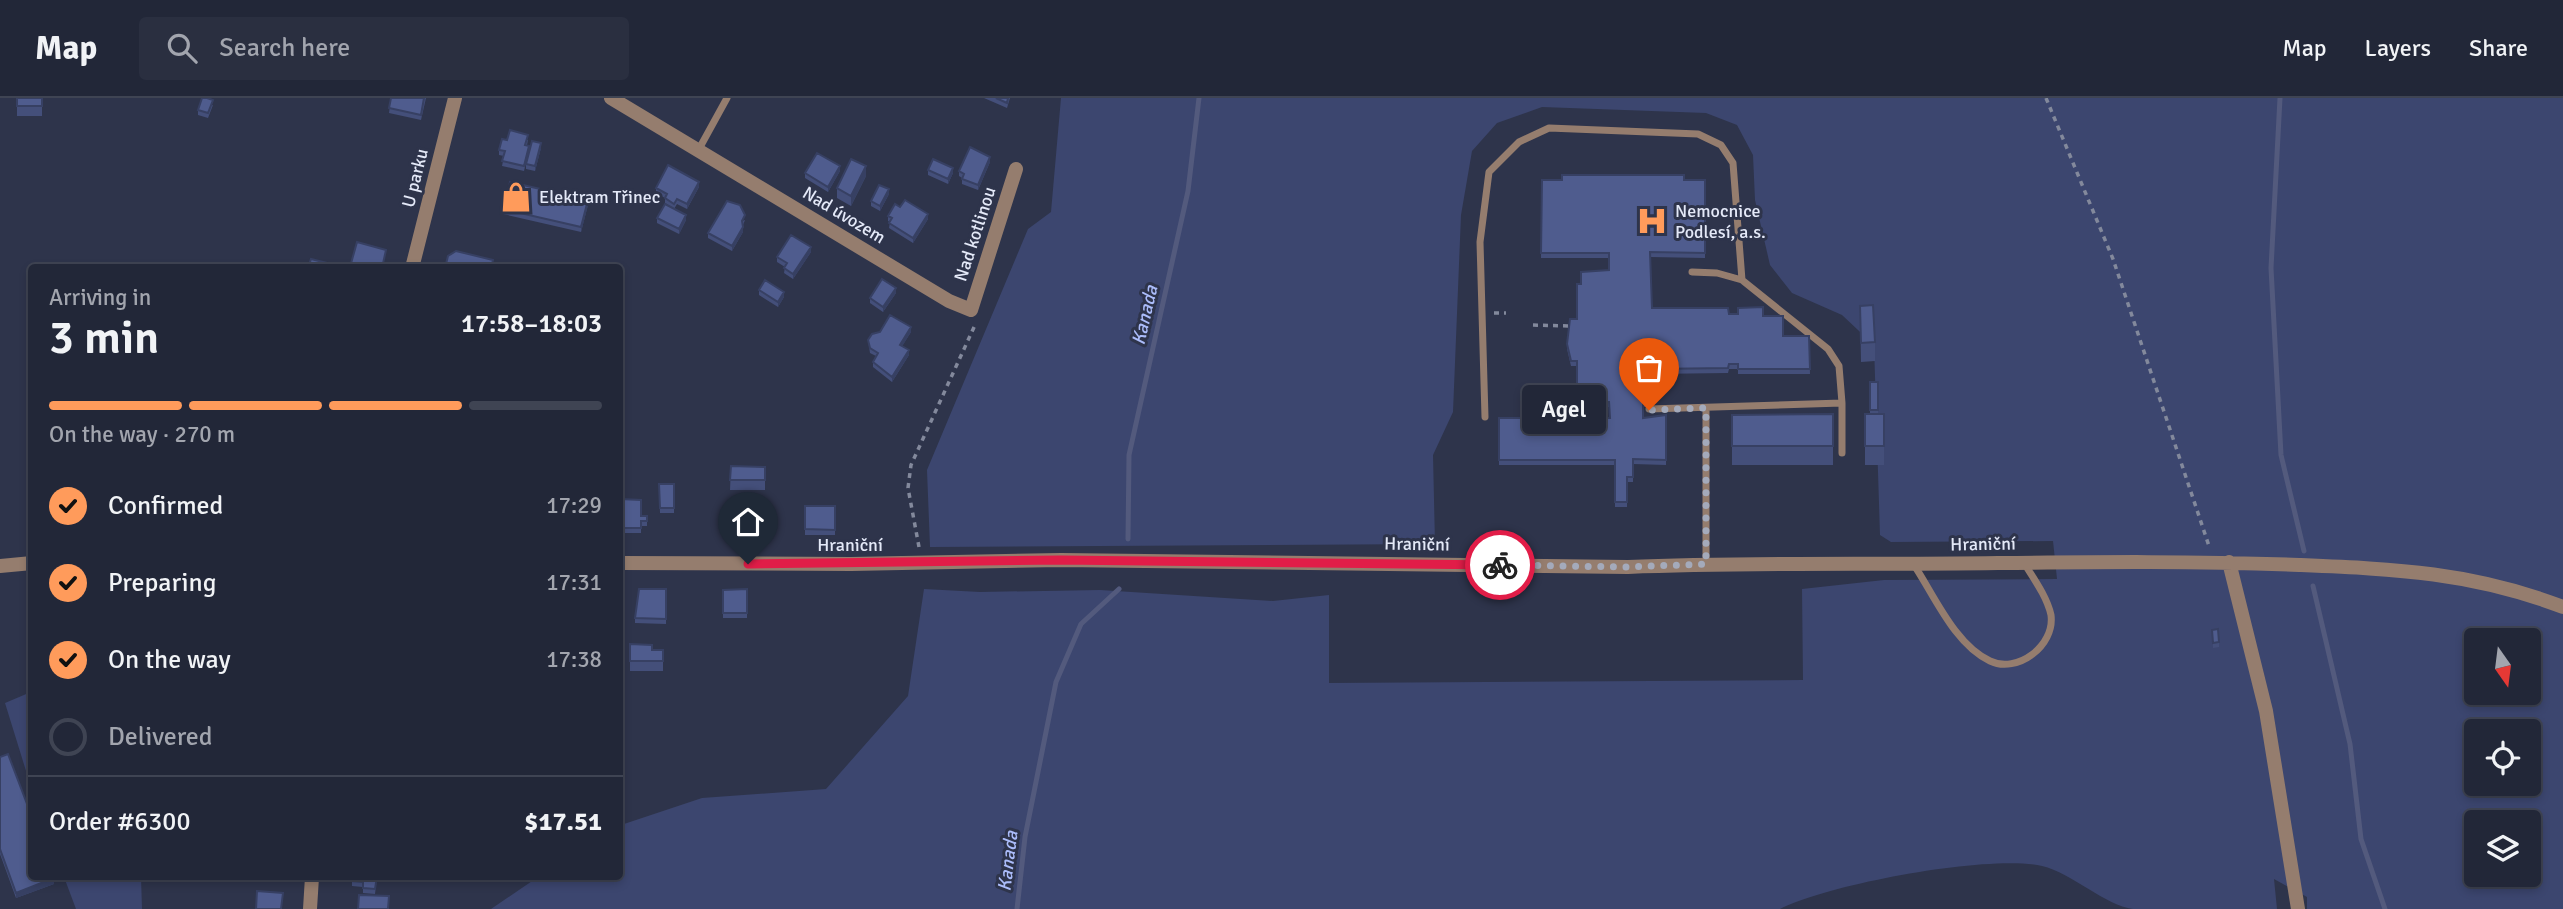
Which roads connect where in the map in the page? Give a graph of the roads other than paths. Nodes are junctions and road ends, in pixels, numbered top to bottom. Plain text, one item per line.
1 (455, 98) edge
2 (611, 98) edge
3 (727, 98) edge
4 (699, 149) junction
5 (1016, 169) dead end
6 (413, 264) edge
7 (1692, 272) dead end
8 (1742, 280) junction
9 (971, 310) joint
10 (1842, 403) junction
11 (1706, 408) junction
12 (1649, 410) dead end
13 (1485, 417) dead end
14 (1842, 453) dead end
15 (2221, 562) junction
16 (28, 563) edge
17 (623, 563) edge
18 (2024, 563) junction
19 (1706, 564) junction
20 (1914, 565) junction
21 (0, 566) edge
22 (2563, 607) edge
23 (312, 880) edge
24 (310, 909) edge
25 (2298, 909) edge

1 - 6 street, U parku
2 - 4 street, Nad úvozem
3 - 4 lane
4 - 9 street, Nad úvozem
5 - 9 street, Nad kotlinou
7 - 8 lane
8 - 10 lane
8 - 13 lane
10 - 11 lane
10 - 14 lane
11 - 12 lane
11 - 19 lane
15 - 18 street, Hraniční
15 - 22 street, Hraniční
15 - 25 street
16 - 21 street
17 - 19 street, Hraniční
18 - 20 street, Hraniční
18 - 20 lane
19 - 20 street, Hraniční
23 - 24 street

